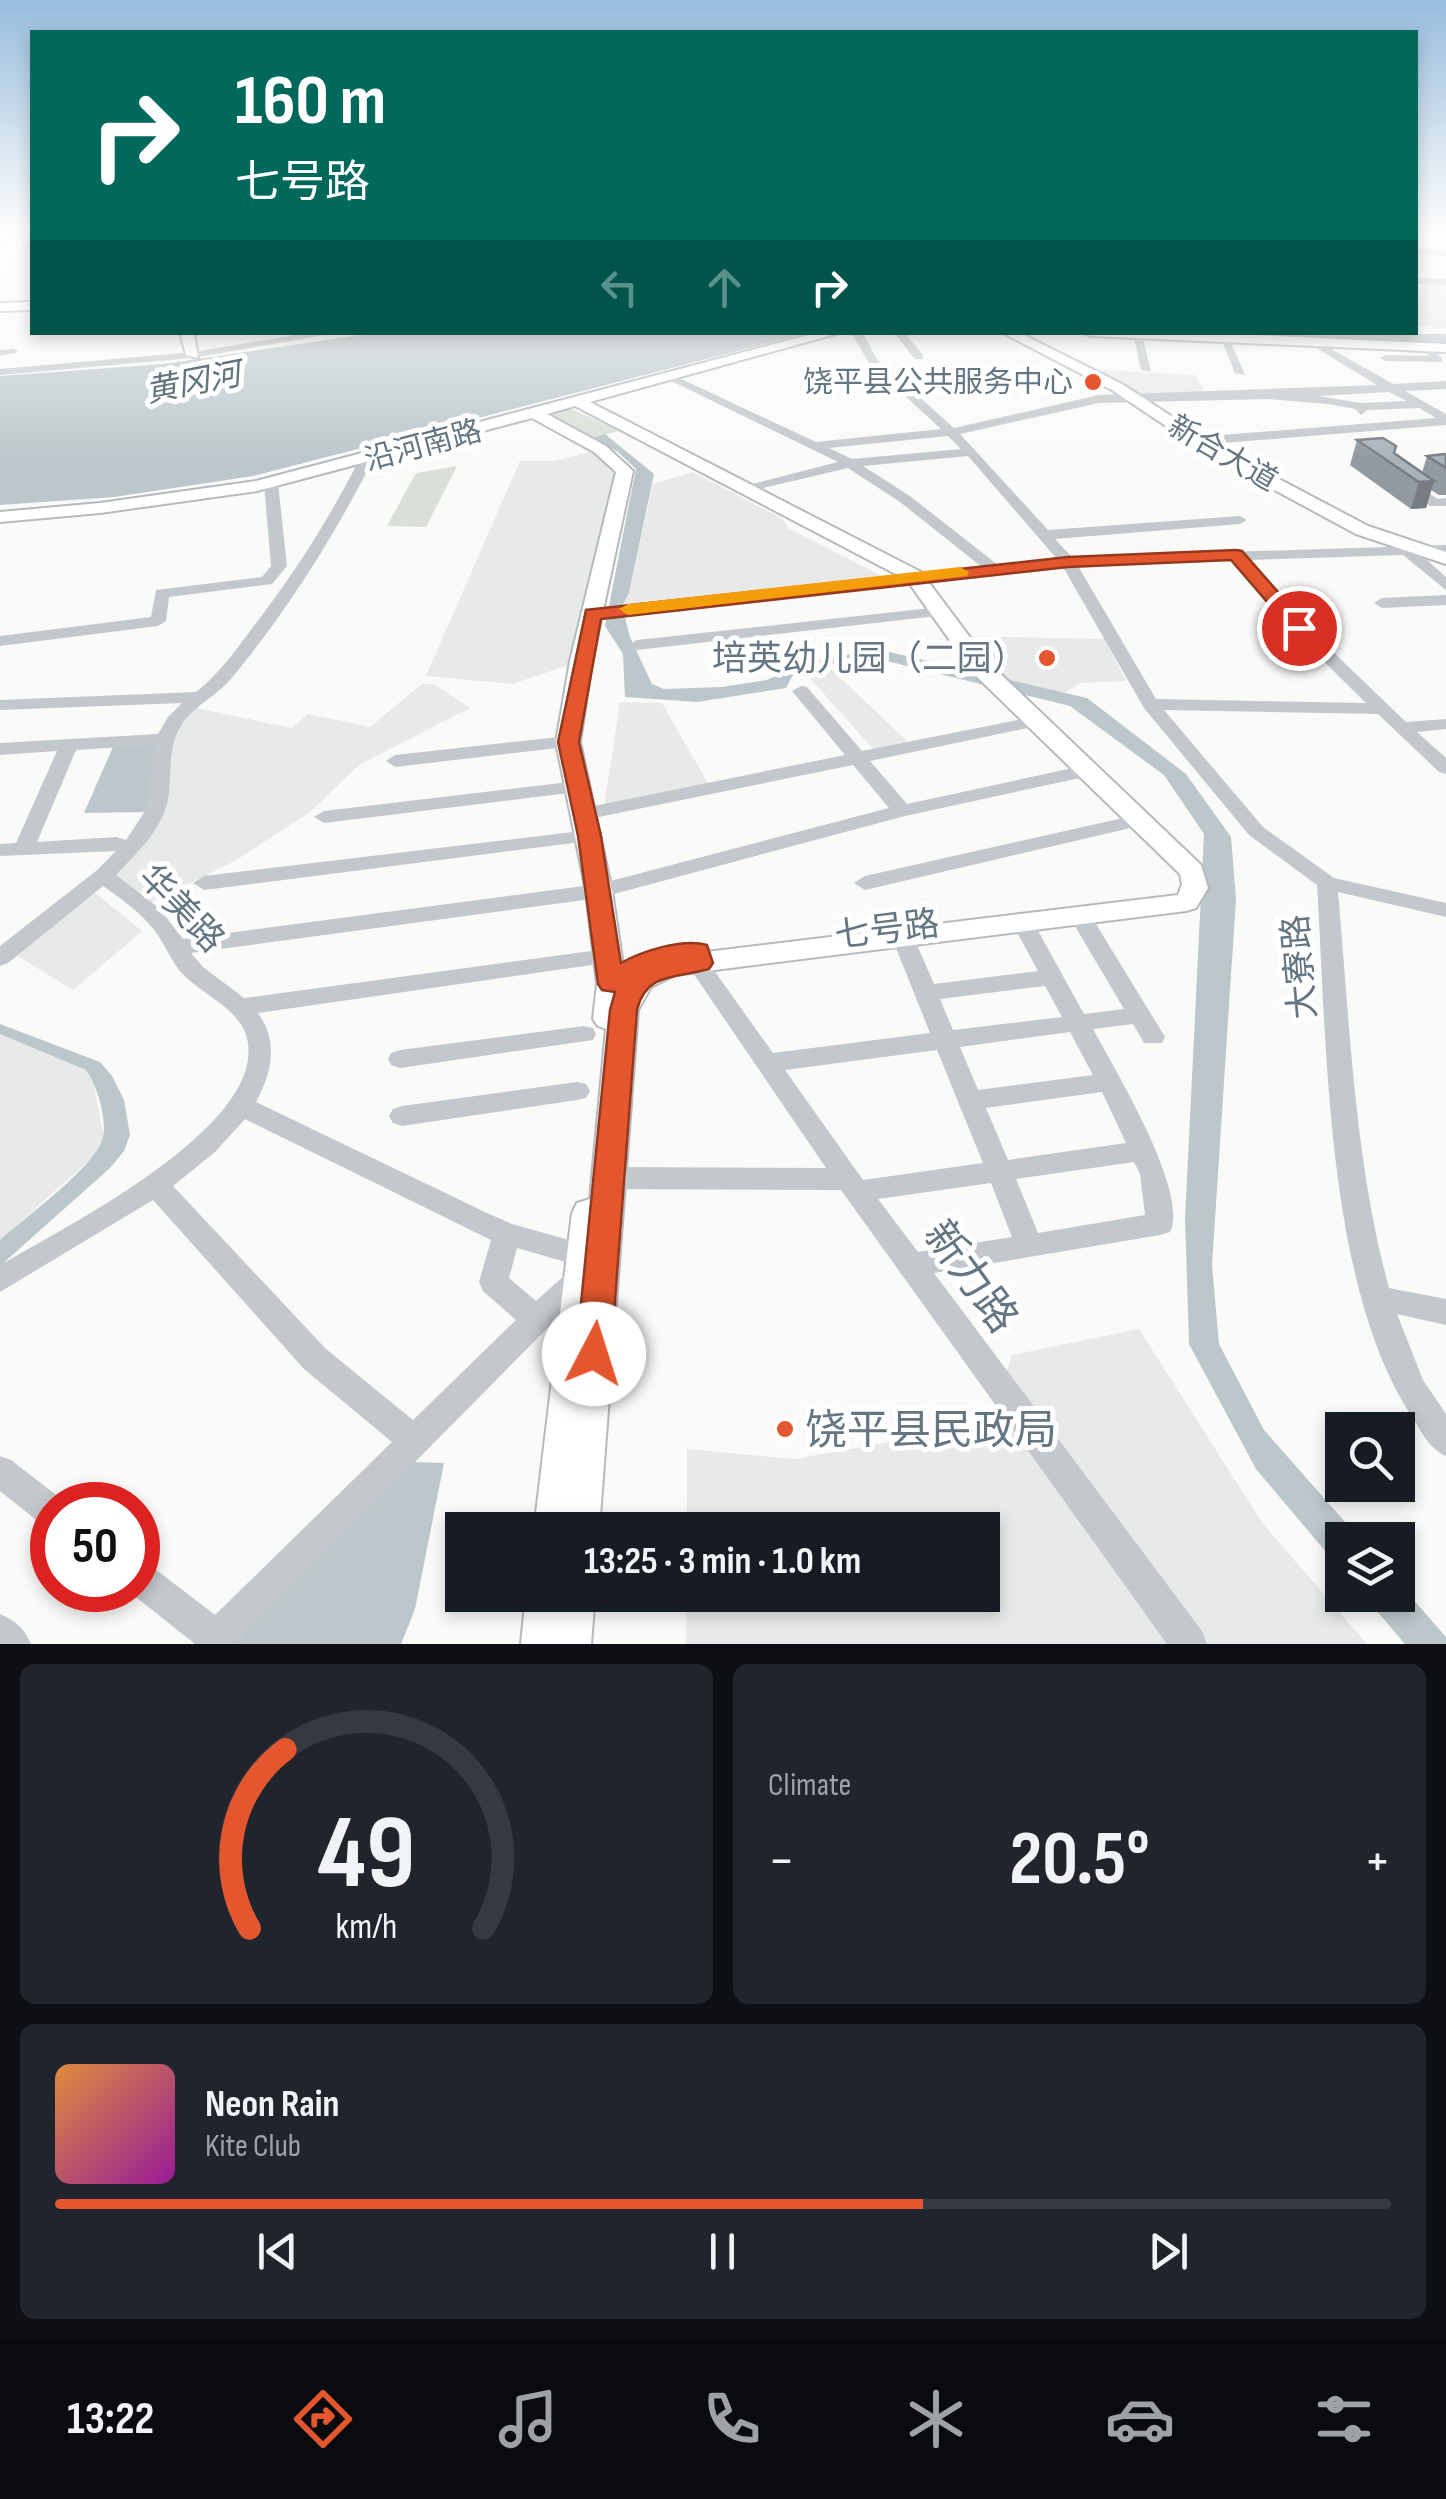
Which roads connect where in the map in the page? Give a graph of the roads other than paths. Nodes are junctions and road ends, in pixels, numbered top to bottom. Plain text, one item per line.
1 (189, 335) edge
2 (318, 335) edge
3 (826, 335) edge
4 (858, 335) edge
5 (900, 335) edge
6 (1012, 335) edge
7 (1136, 335) edge
8 (1158, 335) edge
9 (1224, 338) junction
10 (1394, 340) edge
11 (1314, 342) junction
12 (1441, 349) edge
13 (193, 355) junction
14 (918, 357) dead end
15 (1386, 358) dead end
16 (1147, 370) dead end
17 (0, 372) edge
18 (1241, 374) dead end
19 (670, 377) junction
20 (1446, 384) edge
21 (1114, 385) junction
22 (1180, 386) dead end
23 (1395, 388) junction
24 (1268, 396) junction
25 (1133, 398) junction
26 (574, 403) junction
27 (1422, 404) junction
28 (536, 414) junction
29 (1446, 420) edge
30 (952, 432) junction
31 (1197, 441) junction
32 (814, 446) junction
33 (972, 452) junction
34 (366, 460) junction
35 (850, 463) junction
36 (1426, 474) edge
37 (271, 483) junction
38 (745, 490) junction
39 (1446, 502) edge
40 (0, 517) edge
41 (1240, 520) dead end
42 (1045, 536) junction
43 (1446, 549) edge
44 (1415, 550) junction
45 (1236, 555) junction
46 (1446, 558) edge
47 (1068, 562) junction
48 (994, 569) junction
49 (909, 577) junction
50 (1446, 585) edge
51 (1446, 600) edge
52 (1382, 603) dead end
53 (931, 613) junction
54 (592, 614) junction
55 (0, 641) edge
56 (637, 645) dead end
57 (975, 667) junction
58 (801, 691) dead end
59 (1002, 694) junction
60 (208, 696) junction
61 (1150, 704) junction
62 (0, 705) edge
63 (1384, 709) junction
64 (1028, 723) junction
65 (1446, 724) edge
66 (1402, 728) junction
67 (167, 738) junction
68 (568, 742) junction
69 (69, 745) junction
70 (0, 748) edge
71 (858, 759) junction
72 (394, 761) dead end
73 (1446, 768) edge
74 (1082, 772) junction
75 (578, 788) junction
76 (902, 811) junction
77 (324, 817) dead end
78 (1132, 822) junction
79 (587, 825) junction
80 (24, 848) junction
81 (0, 850) edge
82 (128, 850) junction
83 (1172, 857) junction
84 (104, 876) junction
85 (204, 882) dead end
86 (865, 883) dead end
87 (1326, 883) junction
88 (599, 891) junction
89 (1178, 897) junction
90 (1446, 910) edge
91 (1080, 916) junction
92 (1023, 923) junction
93 (903, 938) junction
94 (177, 947) junction
95 (699, 957) junction
96 (0, 958) edge
97 (616, 976) junction
98 (1052, 978) junction
99 (925, 994) junction
100 (242, 1006) junction
101 (1077, 1024) junction
102 (584, 1034) dead end
103 (943, 1040) junction
104 (400, 1059) dead end
105 (766, 1063) junction
106 (1109, 1082) junction
107 (576, 1091) dead end
108 (969, 1101) junction
109 (243, 1107) junction
110 (402, 1116) dead end
111 (1142, 1152) junction
112 (1000, 1172) junction
113 (609, 1178) junction
114 (155, 1184) junction
115 (853, 1185) junction
116 (507, 1234) junction
117 (1030, 1246) junction
118 (912, 1265) junction
119 (0, 1280) edge
120 (587, 1280) junction
121 (1378, 1298) junction
122 (1446, 1312) edge
123 (537, 1320) junction
124 (412, 1439) junction
125 (1446, 1441) edge
126 (0, 1471) edge
127 (30, 1495) edge
128 (558, 1512) edge
129 (579, 1512) edge
130 (160, 1596) edge
131 (546, 1612) edge
132 (572, 1612) edge
133 (0, 1632) edge
134 (213, 1641) edge
135 (13, 1644) edge
136 (543, 1644) edge
137 (569, 1644) edge
138 (1188, 1644) edge

1 - 13 main road
2 - 13 street
3 - 19 main road, 沿河南路
4 - 30 street, 大寮路
5 - 14 street
6 - 21 main road, 新合大道
7 - 16 street
8 - 9 main road
9 - 11 main road
9 - 18 street
10 - 11 main road
10 - 12 main road
11 - 23 street
12 - 15 street
13 - 17 street
19 - 26 main road, 沿河南路
19 - 32 street
20 - 23 street
21 - 22 street
21 - 25 main road, 新合大道
23 - 24 street
23 - 27 street
24 - 25 street
24 - 27 street
25 - 30 street
25 - 31 main road, 新合大道
26 - 28 main road, 沿河南路
26 - 38 main road
27 - 29 street
28 - 34 main road, 沿河南路
28 - 54 main road
29 - 31 street
30 - 32 street
30 - 33 street, 大寮路
31 - 44 main road, 新合大道
32 - 35 street
33 - 35 street
33 - 42 street, 大寮路
34 - 37 main road, 沿河南路
34 - 60 street
35 - 38 street
35 - 48 street
36 - 39 street
37 - 40 main road, 沿河南路
37 - 55 street
38 - 49 main road
41 - 42 street
42 - 47 street, 大寮路
43 - 44 street
44 - 45 street
44 - 46 main road, 新合大道
44 - 50 street
45 - 47 street
45 - 63 street
47 - 48 street
47 - 61 street, 大寮路
48 - 49 street
49 - 53 main road
49 - 54 street
49 - 57 main road
51 - 52 street
53 - 56 street
53 - 57 main road
54 - 68 main road
57 - 59 main road
58 - 71 street
59 - 64 main road
59 - 83 main road
60 - 62 street
60 - 67 street
61 - 63 street
61 - 87 street, 大寮路
63 - 66 street
64 - 71 street
64 - 74 main road
65 - 66 street
66 - 73 street
67 - 69 street
67 - 82 street, 华美路
68 - 72 street
68 - 75 main road
69 - 70 street
69 - 80 street
71 - 76 street
71 - 79 street
74 - 76 street
74 - 78 main road
75 - 77 street
75 - 79 main road
76 - 88 street
78 - 83 main road
78 - 86 street
79 - 85 street
79 - 88 main road
80 - 81 street
80 - 82 street
82 - 84 street, 华美路
83 - 89 main road
84 - 94 street, 华美路
84 - 96 street
87 - 90 street
87 - 121 street, 大寮路
88 - 94 street
88 - 97 main road
89 - 91 main road, 七号路
89 - 95 main road, 七号路
91 - 92 main road, 七号路
91 - 101 street
92 - 93 main road, 七号路
92 - 98 street
93 - 95 main road, 七号路
93 - 99 street
94 - 100 street, 华美路
95 - 97 main road, 七号路
95 - 105 street, 新力路
97 - 100 street
97 - 113 main road
97 - 120 main road
98 - 99 street
98 - 101 street
99 - 103 street
100 - 109 street
101 - 103 street
101 - 106 street
102 - 104 street
103 - 105 street
103 - 108 street
105 - 115 street, 新力路
106 - 108 street
106 - 111 street
107 - 110 street
108 - 112 street
109 - 114 street
109 - 116 street
111 - 112 street
111 - 117 street
112 - 115 street
112 - 117 street
113 - 115 street
113 - 120 main road
114 - 119 street
114 - 124 street
115 - 118 street, 新力路
116 - 120 street
116 - 123 street
117 - 118 street
118 - 138 street, 新力路
120 - 123 street
120 - 128 main road
120 - 129 main road
121 - 122 street
121 - 125 street, 大寮路
123 - 124 street
124 - 134 street
126 - 127 street
130 - 134 street
131 - 136 main road
132 - 137 main road
133 - 135 street

